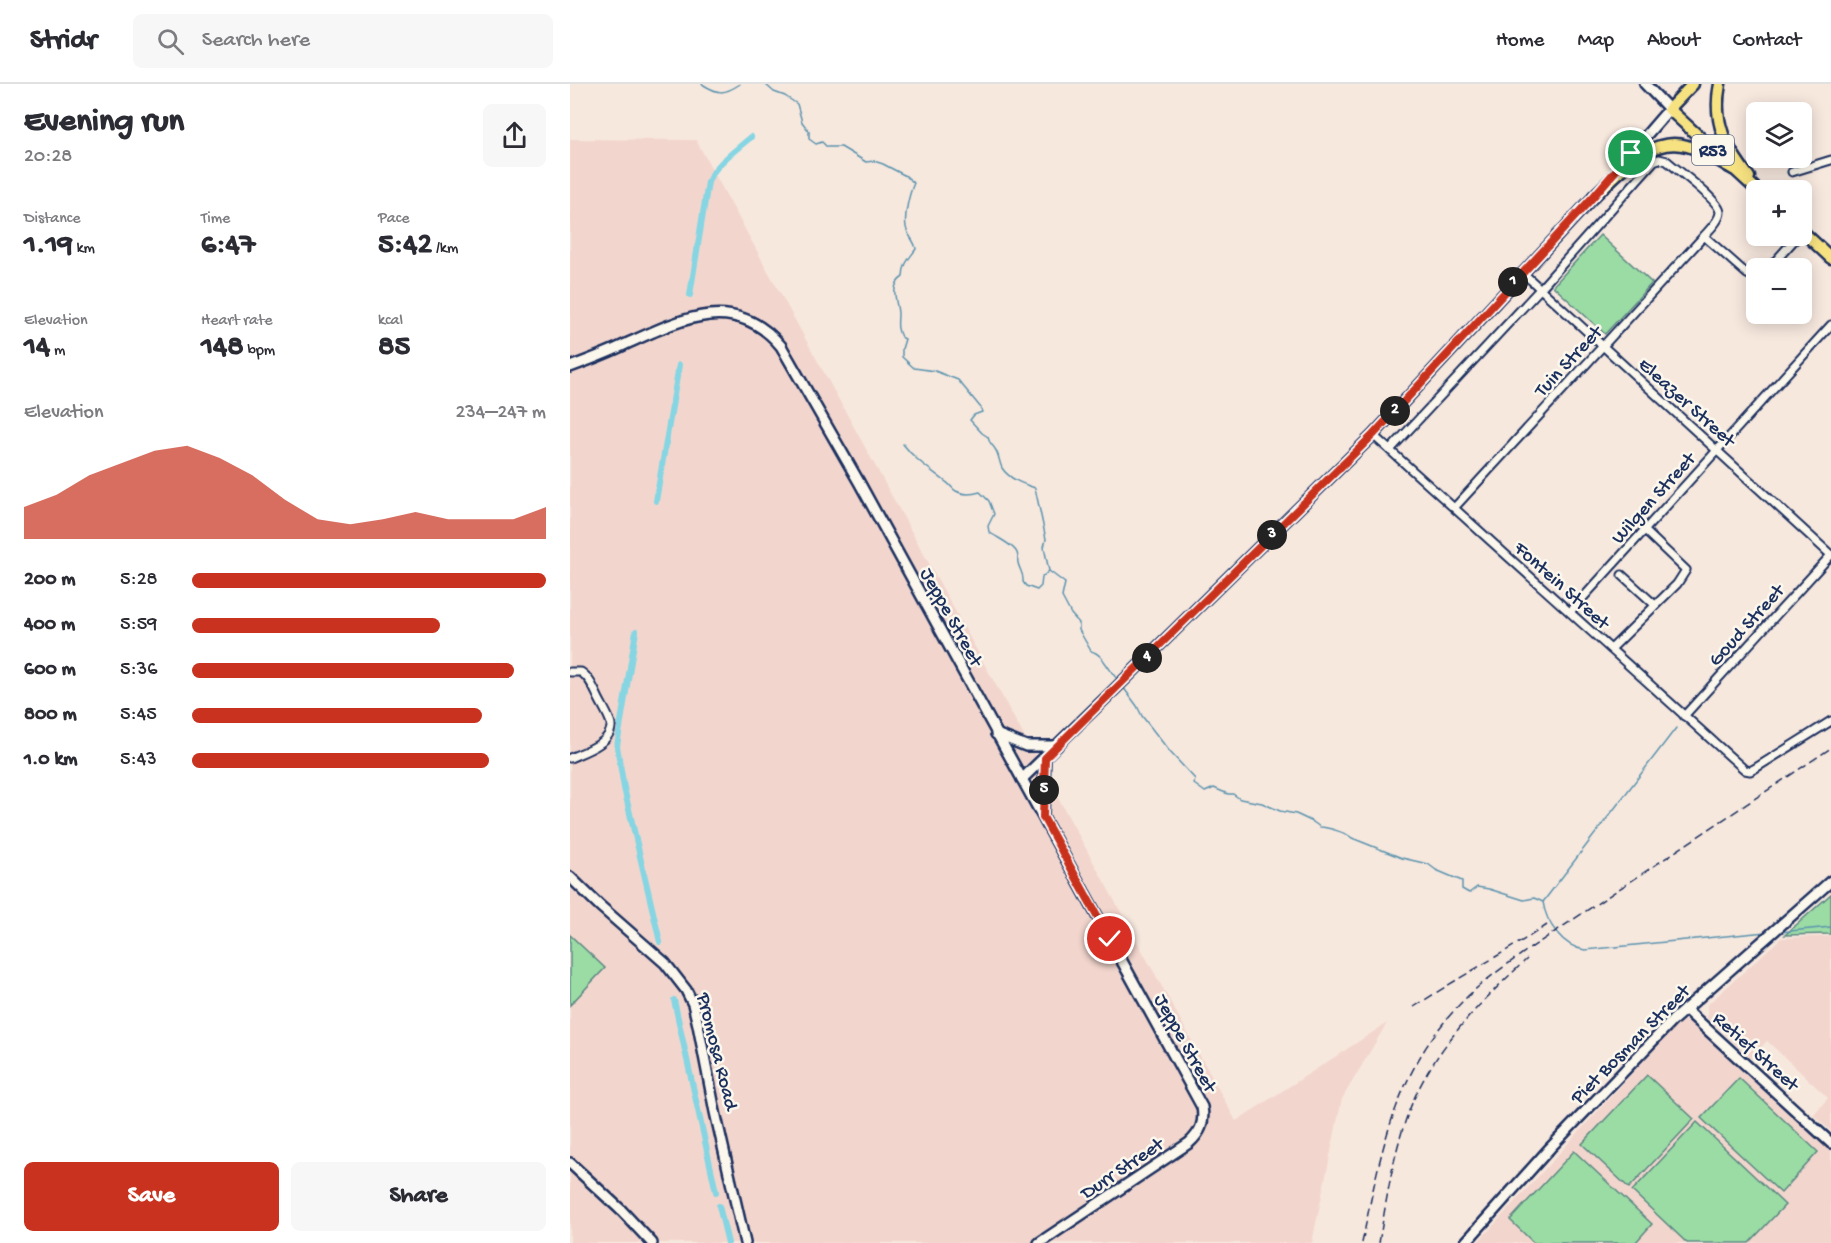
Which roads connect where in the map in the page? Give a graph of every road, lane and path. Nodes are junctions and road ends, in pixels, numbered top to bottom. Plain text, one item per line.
1 (1645, 84) edge
2 (1693, 84) edge
3 (1720, 84) edge
4 (1669, 110) junction
5 (1831, 160) edge
6 (1733, 169) junction
7 (1792, 172) dead end
8 (1747, 180) edge
9 (1751, 180) edge
10 (1593, 197) junction
11 (1704, 236) junction
12 (1812, 240) edge
13 (1789, 246) edge
14 (1778, 258) edge
15 (1831, 258) edge
16 (1522, 272) junction
17 (1746, 273) edge
18 (1540, 288) junction
19 (1831, 325) edge
20 (1603, 346) junction
21 (570, 367) edge
22 (1373, 435) junction
23 (1390, 450) junction
24 (1717, 450) junction
25 (1455, 507) junction
26 (1644, 530) junction
27 (1831, 555) edge
28 (1622, 575) dead end
29 (1655, 605) junction
30 (1570, 612) junction
31 (1611, 649) junction
32 (570, 672) edge
33 (1684, 716) junction
34 (1831, 721) edge
35 (996, 734) junction
36 (1057, 746) junction
37 (570, 758) edge
38 (1045, 758) junction
39 (1022, 779) junction
40 (1043, 817) junction
41 (570, 878) edge
42 (1831, 881) edge
43 (1685, 1009) junction
44 (1202, 1107) joint
45 (1831, 1143) edge
46 (570, 1163) edge
47 (652, 1243) edge
48 (745, 1243) edge
49 (1040, 1243) edge
50 (1465, 1243) edge

1 - 4 street
2 - 4 main road
3 - 9 main road
4 - 6 main road, R53
4 - 10 street
5 - 7 street
6 - 8 main road, R53
6 - 10 main road
10 - 16 street
11 - 17 street
11 - 18 street, Tuin Street
11 - 20 street, Tuin Street
12 - 15 main road
13 - 14 street
16 - 18 street, Eleazer Street
16 - 22 street
18 - 20 street, Eleazer Street
18 - 23 street
19 - 24 street, Wilgen Street
20 - 24 street, Eleazer Street
20 - 25 street, Tuin Street
21 - 35 street, Jeppe Street
22 - 23 street, Fontein Street
22 - 36 street
23 - 25 street, Fontein Street
24 - 26 street, Wilgen Street
24 - 27 street, Eleazer Street
25 - 30 street, Fontein Street
26 - 29 street
26 - 30 street, Wilgen Street
27 - 33 street, Goud Street
28 - 29 street
29 - 31 street
30 - 31 street, Fontein Street
31 - 33 street, Fontein Street
32 - 37 street
33 - 34 street, Fontein Street
35 - 36 street
35 - 39 street, Jeppe Street
36 - 38 street
38 - 39 street
38 - 40 street
39 - 40 street, Jeppe Street
40 - 44 street, Jeppe Street
41 - 48 street, Promosa Road
42 - 43 street, Piet Bosman Street
43 - 45 street, Retief Street
43 - 50 street, Piet Bosman Street
44 - 49 street, Durr Street
46 - 47 street

